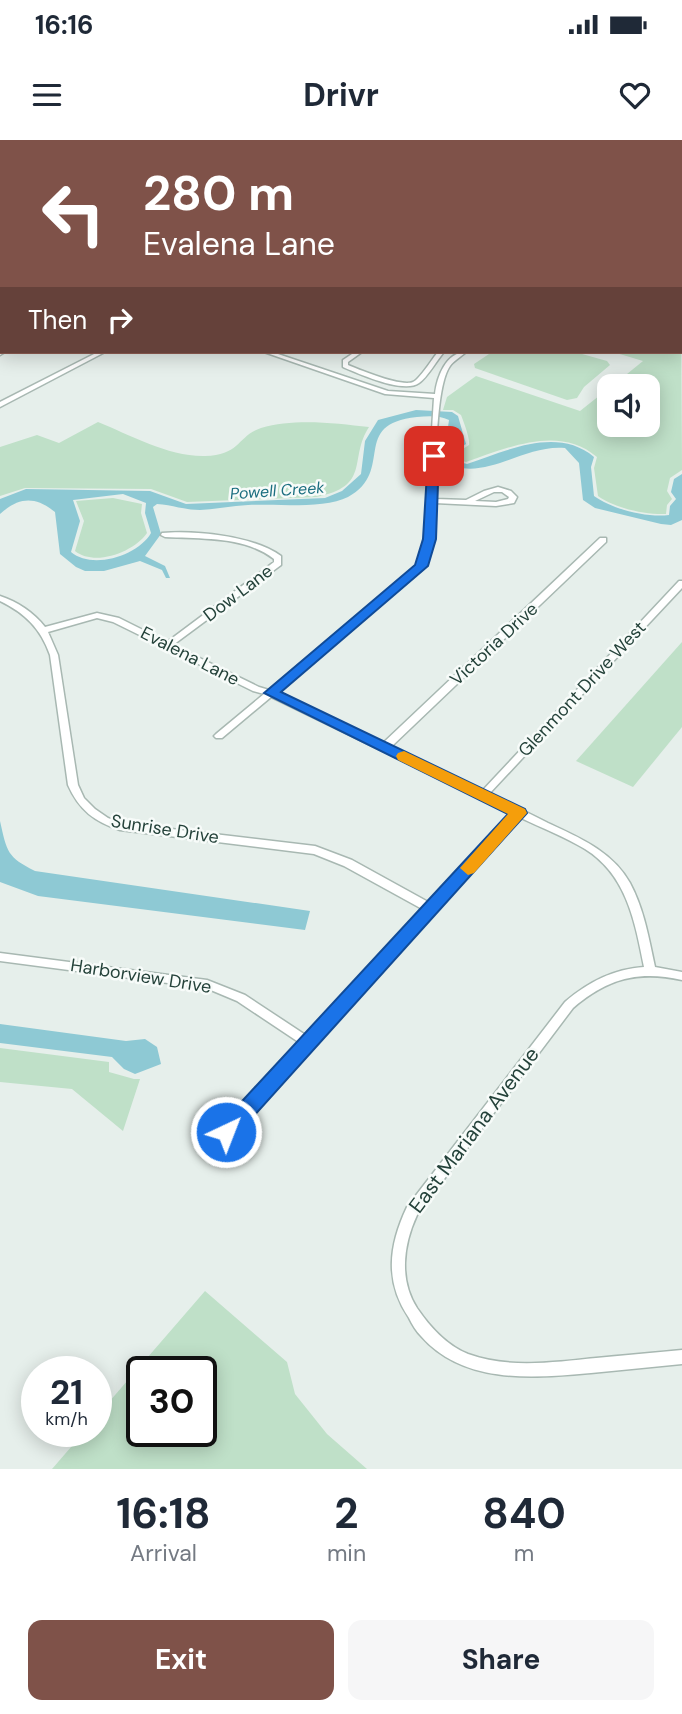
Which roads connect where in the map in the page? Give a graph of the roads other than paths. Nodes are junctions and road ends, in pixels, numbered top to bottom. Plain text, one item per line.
1 (98, 354) edge
2 (273, 354) edge
3 (356, 354) edge
4 (439, 354) edge
5 (461, 354) edge
6 (368, 374) junction
7 (355, 382) junction
8 (438, 396) junction
9 (0, 405) edge
10 (432, 500) junction
11 (469, 501) junction
12 (165, 535) dead end
13 (603, 540) dead end
14 (682, 583) edge
15 (0, 597) edge
16 (45, 630) junction
17 (168, 645) junction
18 (271, 693) junction
19 (219, 736) dead end
20 (385, 747) junction
21 (483, 795) junction
22 (519, 813) junction
23 (431, 909) junction
24 (0, 957) edge
25 (650, 970) junction
26 (682, 976) edge
27 (309, 1043) junction
28 (209, 1150) dead end
29 (682, 1357) edge

1 - 9 street
2 - 7 street
3 - 6 street
4 - 6 street
5 - 8 street
6 - 7 street
7 - 8 street
8 - 10 street
10 - 11 street
10 - 18 street
11 - 11 street
12 - 17 street, Dow Lane
13 - 20 street, Victoria Drive
14 - 21 street, Glenmont Drive West
15 - 16 street
16 - 17 street, Evalena Lane
16 - 23 street, Sunrise Drive
17 - 18 street, Evalena Lane
18 - 19 street
18 - 20 street, Evalena Lane
20 - 21 street, Evalena Lane
21 - 22 street, Evalena Lane
22 - 23 street
22 - 25 street, Evalena Lane
23 - 27 street
24 - 27 street, Harborview Drive
25 - 26 street
25 - 29 street, East Mariana Avenue
27 - 28 street

